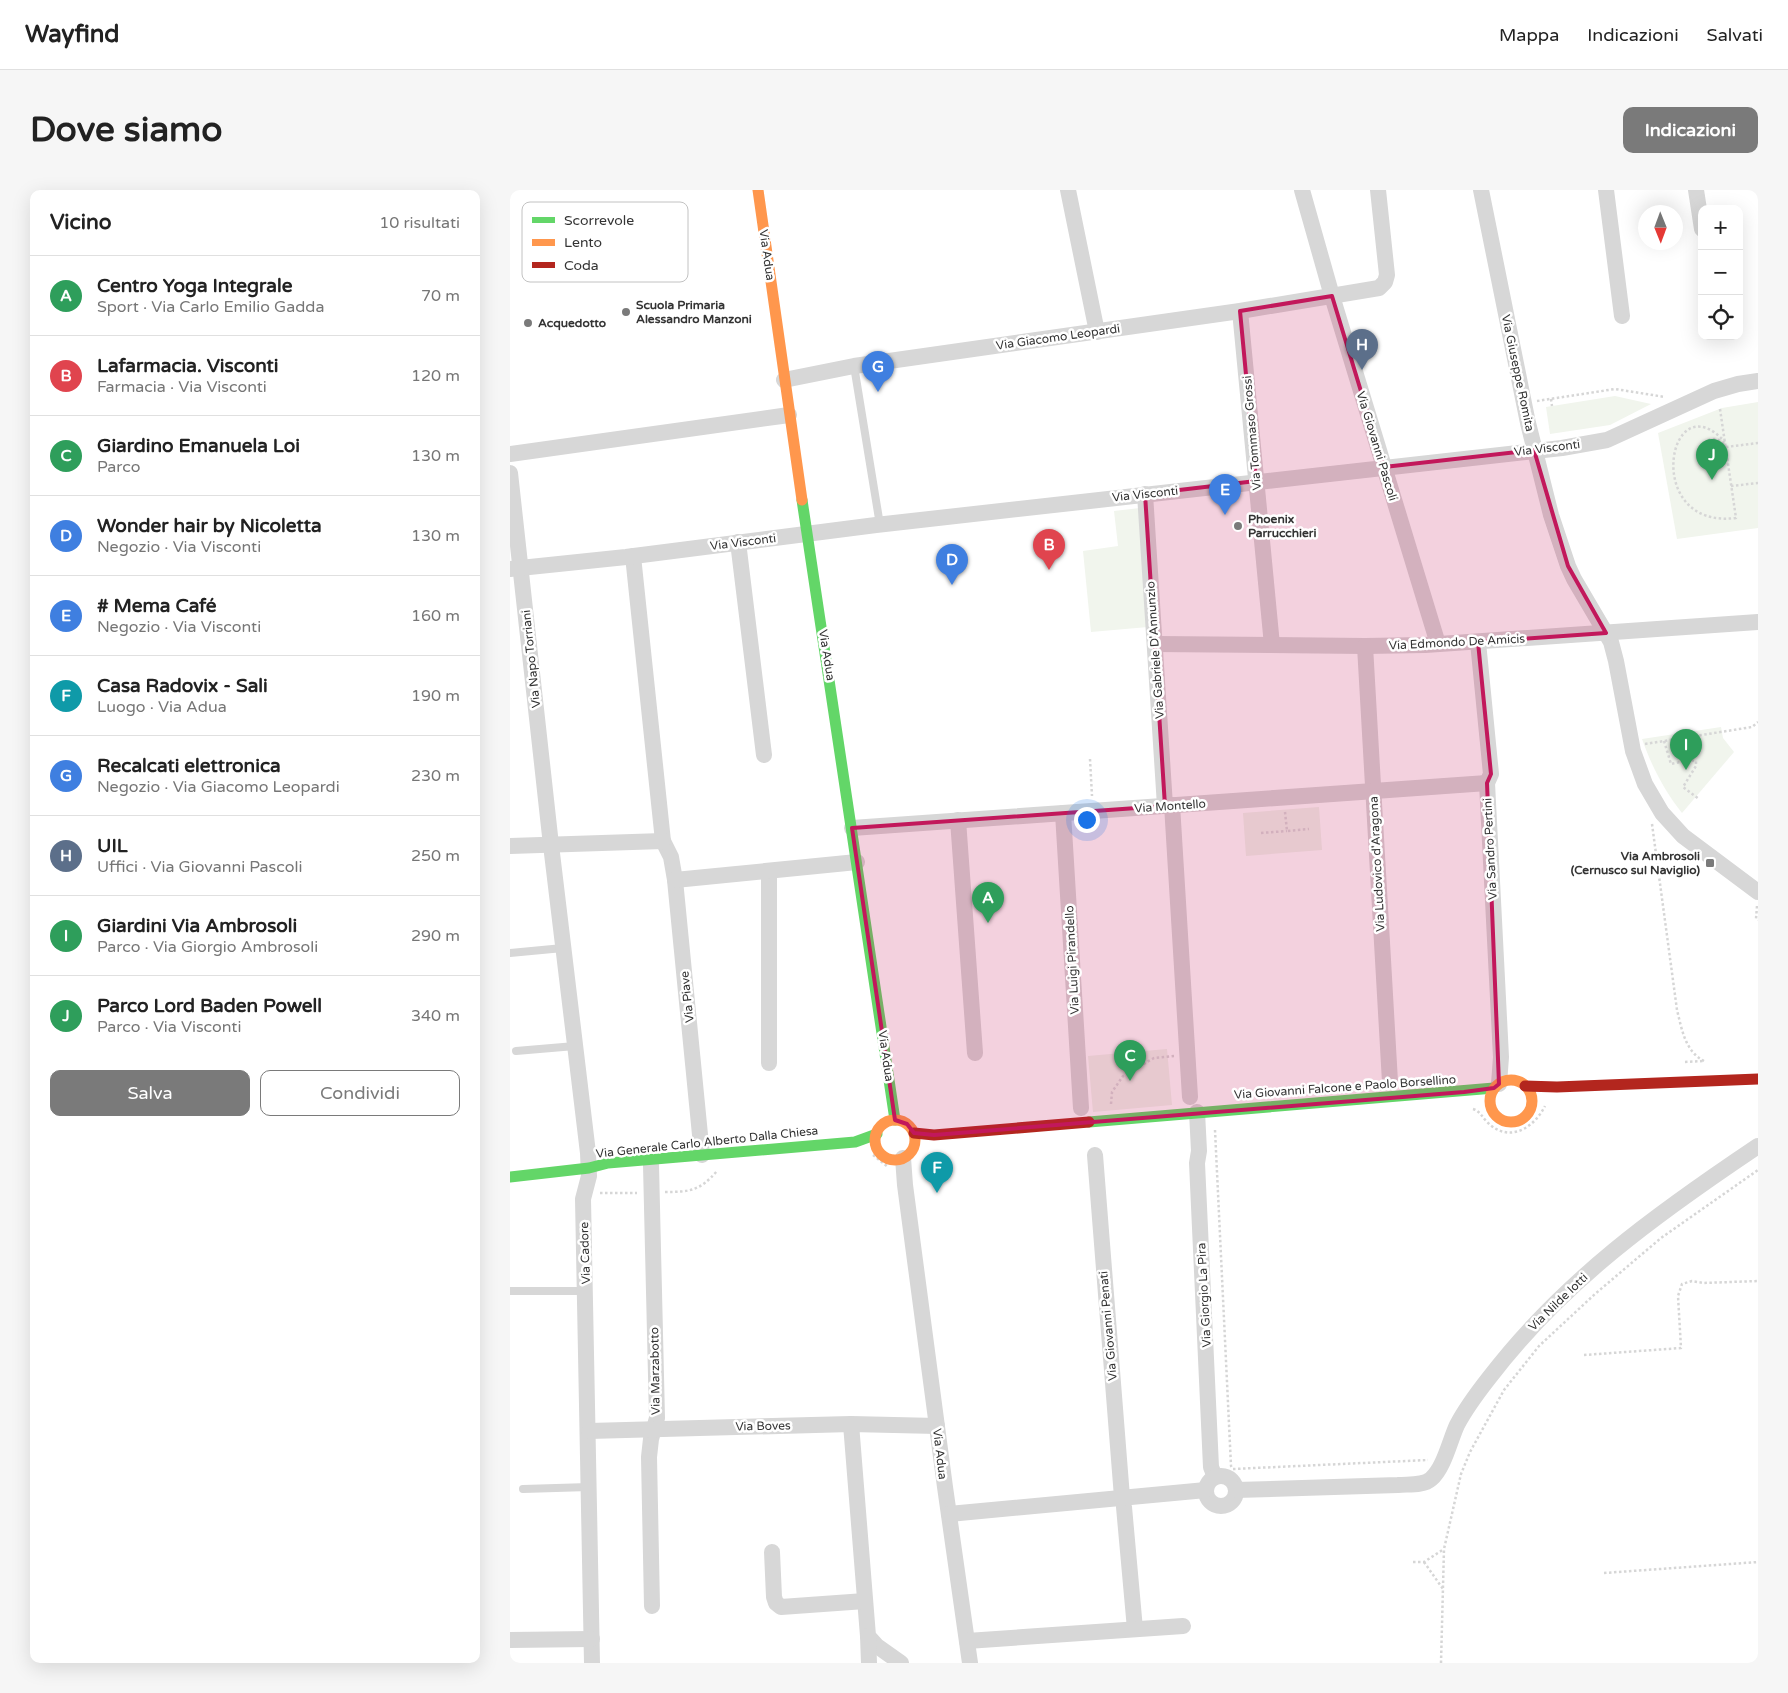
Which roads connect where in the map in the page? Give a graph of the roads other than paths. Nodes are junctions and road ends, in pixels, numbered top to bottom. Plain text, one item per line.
1 (758, 190) edge
2 (1068, 190) edge
3 (1302, 190) edge
4 (1378, 190) edge
5 (1481, 190) edge
6 (1606, 190) edge
7 (1696, 190) edge
8 (1698, 205) edge
9 (1332, 296) junction
10 (1240, 311) junction
11 (1622, 316) dead end
12 (1097, 332) junction
13 (854, 366) junction
14 (784, 380) junction
15 (1758, 381) edge
16 (789, 415) junction
17 (1534, 450) junction
18 (510, 454) edge
19 (1384, 467) junction
20 (510, 473) edge
21 (1256, 482) junction
22 (1145, 494) junction
23 (880, 525) junction
24 (808, 533) junction
25 (738, 542) junction
26 (633, 556) junction
27 (515, 568) edge
28 (1758, 622) edge
29 (1606, 633) junction
30 (1478, 642) junction
31 (1155, 644) junction
32 (1438, 644) junction
33 (1272, 645) junction
34 (1364, 646) junction
35 (764, 755) dead end
36 (1487, 783) junction
37 (1373, 792) junction
38 (1169, 806) junction
39 (1063, 813) junction
40 (958, 820) junction
41 (852, 828) junction
42 (663, 841) junction
43 (551, 845) junction
44 (510, 846) edge
45 (858, 862) junction
46 (769, 871) junction
47 (675, 880) junction
48 (1757, 891) edge
49 (563, 948) junction
50 (510, 952) edge
51 (575, 1046) junction
52 (516, 1051) dead end
53 (974, 1053) dead end
54 (769, 1063) dead end
55 (1758, 1078) edge
56 (1390, 1082) dead end
57 (1507, 1084) junction
58 (1758, 1086) edge
59 (1190, 1097) dead end
60 (1490, 1104) junction
61 (1531, 1106) junction
62 (1081, 1108) dead end
63 (1198, 1117) junction
64 (895, 1120) junction
65 (914, 1133) junction
66 (876, 1134) junction
67 (914, 1146) junction
68 (1758, 1146) edge
69 (877, 1148) junction
70 (1095, 1154) dead end
71 (702, 1155) junction
72 (897, 1159) junction
73 (651, 1165) junction
74 (589, 1168) junction
75 (510, 1177) edge
76 (510, 1291) edge
77 (586, 1291) junction
78 (851, 1424) junction
79 (937, 1426) junction
80 (654, 1428) junction
81 (589, 1431) junction
82 (1211, 1484) junction
83 (589, 1487) junction
84 (523, 1488) dead end
85 (1236, 1490) junction
86 (1123, 1502) junction
87 (949, 1514) junction
88 (772, 1552) dead end
89 (865, 1601) junction
90 (652, 1606) dead end
91 (1183, 1626) dead end
92 (1136, 1629) junction
93 (868, 1636) junction
94 (592, 1638) junction
95 (510, 1640) edge
96 (967, 1641) junction
97 (592, 1663) edge
98 (869, 1663) edge
99 (900, 1663) edge
100 (970, 1663) edge

1 - 14 street, Via Adua
2 - 12 street
3 - 9 street, Via Giovanni Pascoli
4 - 9 street, Via Giacomo Leopardi
5 - 17 street, Via Giuseppe Romita
6 - 11 street
7 - 8 street
9 - 10 street, Via Giacomo Leopardi
9 - 19 street, Via Giovanni Pascoli
10 - 12 street, Via Giacomo Leopardi
10 - 21 street, Via Tommaso Grossi
12 - 13 street, Via Giacomo Leopardi
13 - 14 street, Via Giacomo Leopardi
13 - 23 lane
14 - 16 street, Via Adua
15 - 17 street, Via Visconti
16 - 18 street
16 - 24 street, Via Adua
17 - 19 street, Via Visconti
17 - 29 street, Via Giuseppe Romita
19 - 21 street, Via Visconti
19 - 32 street, Via Giovanni Pascoli
20 - 27 street, Via Napo Torriani
21 - 22 street, Via Visconti
21 - 33 street, Via Tommaso Grossi
22 - 23 street, Via Visconti
22 - 31 street, Via Gabriele D'Annunzio
23 - 24 street, Via Visconti
24 - 25 street, Via Visconti
24 - 41 street, Via Adua
25 - 26 street, Via Visconti
25 - 35 street
26 - 27 street, Via Visconti
26 - 42 street, Via Piave
27 - 43 street, Via Napo Torriani
28 - 29 street, Via Edmondo De Amicis
29 - 30 street, Via Edmondo De Amicis
29 - 48 street, Via Giuseppe Romita
30 - 32 street, Via Edmondo De Amicis
30 - 36 street, Via Sandro Pertini
31 - 33 street, Via Edmondo De Amicis
31 - 38 street, Via Gabriele D'Annunzio
32 - 34 street, Via Edmondo De Amicis
33 - 34 street, Via Edmondo De Amicis
34 - 37 street, Via Ludovico d'Aragona
36 - 37 street, Via Montello
36 - 57 street, Via Sandro Pertini
37 - 38 street, Via Montello
37 - 56 street, Via Ludovico d'Aragona
38 - 39 street, Via Montello
38 - 59 street, Via Gabriele D'Annunzio
39 - 40 street, Via Montello
39 - 62 street, Via Luigi Pirandello
40 - 41 street, Via Montello
40 - 53 street
41 - 45 street, Via Adua
42 - 43 street
42 - 47 street, Via Piave
43 - 44 street
43 - 49 street, Via Cadore
45 - 46 street
45 - 64 street, Via Adua
46 - 47 street
46 - 54 street
47 - 71 street, Via Piave
49 - 50 lane
49 - 51 street, Via Cadore
51 - 52 lane
51 - 74 street, Via Cadore
55 - 57 street, Via Giovanni Falcone e Paolo Borsellino
57 - 60 street
57 - 61 street
57 - 63 street, Via Giovanni Falcone e Paolo Borsellino
58 - 61 street
60 - 61 street
60 - 63 street, Via Giovanni Falcone e Paolo Borsellino
63 - 65 street
63 - 67 street
63 - 82 street, Via Giorgio La Pira
64 - 65 street
64 - 66 street
65 - 67 street
66 - 69 street
66 - 71 street, Via Generale Carlo Alberto Dalla Chiesa
67 - 72 street
68 - 85 street, Via Nilde Iotti
69 - 72 street
69 - 73 street, Via Generale Carlo Alberto Dalla Chiesa
70 - 86 street, Via Giovanni Penati
71 - 74 street, Via Generale Carlo Alberto Dalla Chiesa
72 - 79 street, Via Adua
73 - 74 street, Via Generale Carlo Alberto Dalla Chiesa
73 - 80 street, Via Marzabotto
74 - 75 street
74 - 77 street, Via Cadore
76 - 77 lane
77 - 81 street, Via Cadore
78 - 79 street, Via Boves
78 - 80 street, Via Boves
78 - 89 street
79 - 87 street, Via Adua
80 - 81 street, Via Boves
80 - 90 street, Via Marzabotto
81 - 83 street, Via Cadore
82 - 85 street
82 - 85 street
82 - 86 street
83 - 84 lane
83 - 94 street, Via Cadore
86 - 87 street
86 - 92 street, Via Giovanni Penati
87 - 96 street, Via Adua
88 - 89 street
89 - 93 street
91 - 92 street
92 - 96 street
93 - 98 street
93 - 99 street
94 - 95 street
94 - 97 street, Via Cadore
96 - 100 street, Via Adua

